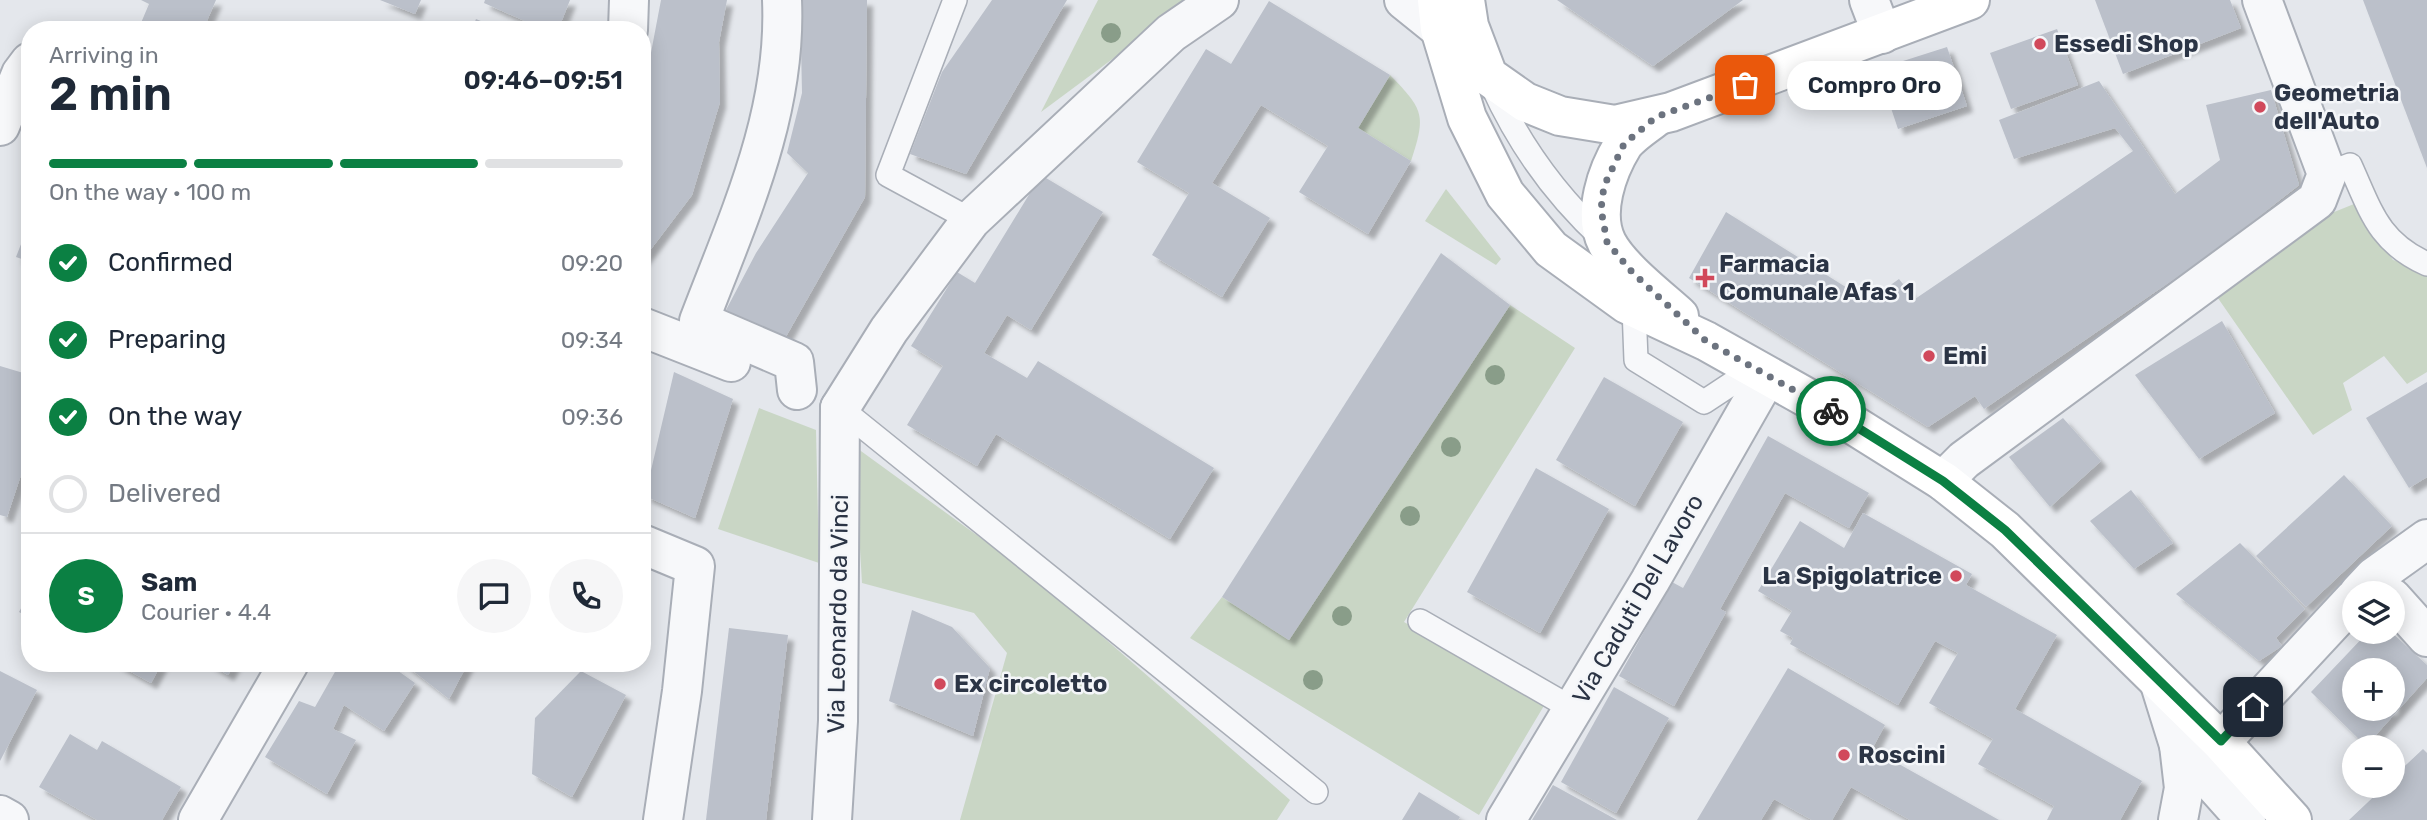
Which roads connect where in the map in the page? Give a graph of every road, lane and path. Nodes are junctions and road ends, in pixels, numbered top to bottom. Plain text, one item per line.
1 (629, 0) edge
2 (782, 0) edge
3 (955, 0) edge
4 (1219, 0) edge
5 (1404, 0) edge
6 (1465, 0) edge
7 (1970, 0) edge
8 (2262, 0) edge
9 (1438, 14) edge
10 (1876, 17) edge
11 (628, 21) edge
12 (21, 74) edge
13 (1488, 76) junction
14 (1656, 117) junction
15 (0, 126) edge
16 (2322, 187) junction
17 (971, 220) junction
18 (1607, 242) junction
19 (2427, 264) edge
20 (1634, 308) junction
21 (651, 331) edge
22 (1706, 341) junction
23 (1761, 372) junction
24 (797, 390) junction
25 (840, 408) junction
26 (1943, 481) junction
27 (2427, 539) edge
28 (651, 548) edge
29 (2384, 581) edge
30 (2405, 619) edge
31 (1420, 621) dead end
32 (2342, 622) edge
33 (2427, 637) edge
34 (284, 672) edge
35 (2160, 684) junction
36 (1573, 709) junction
37 (2221, 741) junction
38 (2179, 745) junction
39 (1316, 792) dead end
40 (0, 815) edge
41 (9, 820) edge
42 (198, 820) edge
43 (663, 820) edge
44 (832, 820) edge
45 (1506, 820) edge
46 (2178, 820) edge
47 (2246, 820) edge
48 (2292, 820) edge

1 - 11 street
2 - 24 street
3 - 17 lane
4 - 17 street
5 - 9 street
6 - 13 main road
7 - 10 main road
8 - 16 street
9 - 20 main road
10 - 14 main road
12 - 15 street
13 - 14 main road
13 - 18 lane
14 - 18 main road
16 - 19 lane
16 - 26 street
17 - 25 street
18 - 22 main road
20 - 22 main road
20 - 23 lane
21 - 24 street
22 - 23 main road
23 - 26 main road
23 - 36 street, Via Caduti Del Lavoro
24 - 25 street
25 - 39 lane
25 - 44 street, Via Leonardo da Vinci
26 - 35 main road
27 - 29 street
28 - 43 street
30 - 33 street
31 - 36 lane
32 - 37 street
34 - 42 street
35 - 37 main road
35 - 38 street
36 - 45 street, Via Caduti Del Lavoro
37 - 48 main road
38 - 46 street
38 - 47 street
40 - 41 street

